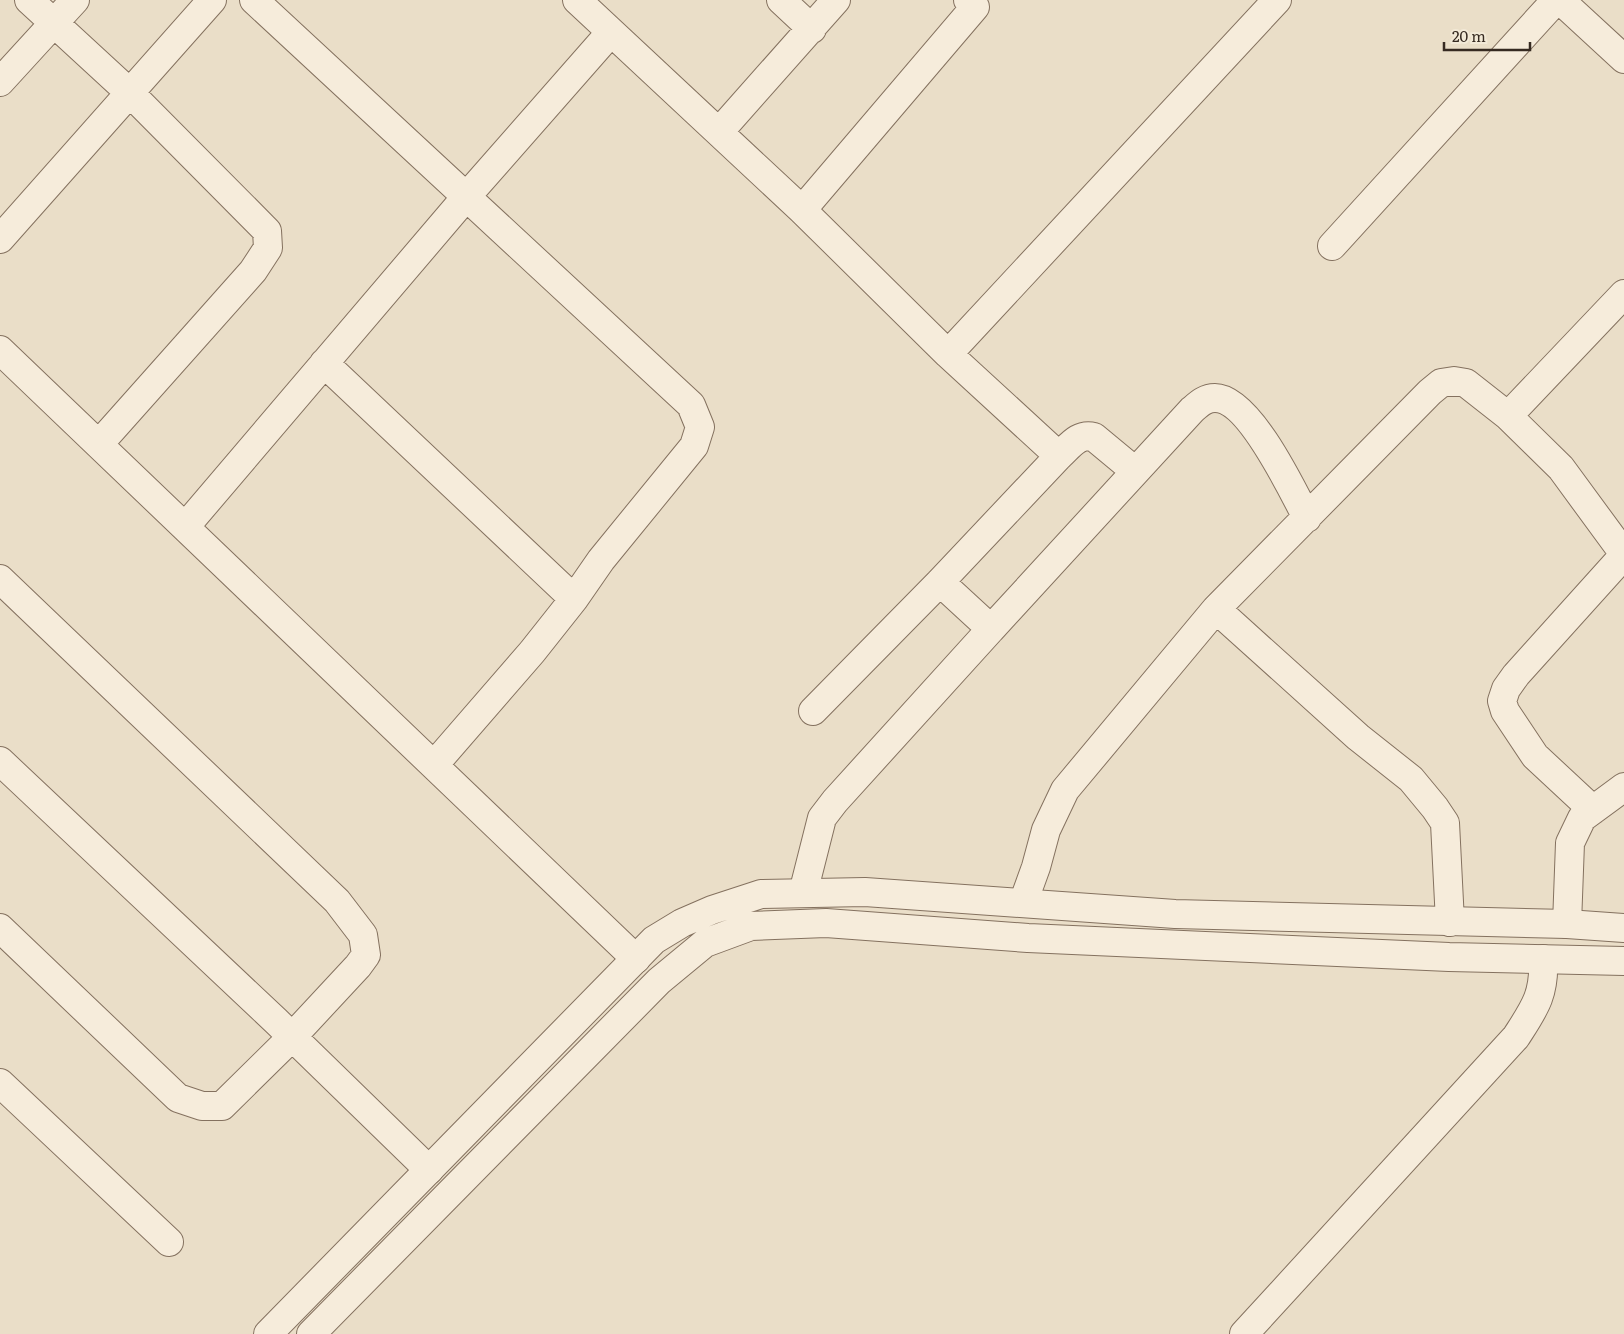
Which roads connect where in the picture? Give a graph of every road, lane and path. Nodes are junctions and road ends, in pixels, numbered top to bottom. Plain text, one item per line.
1 (29, 0) edge
2 (75, 0) edge
3 (212, 0) edge
4 (254, 0) edge
5 (577, 0) edge
6 (781, 0) edge
7 (836, 0) edge
8 (1277, 0) edge
9 (1558, 0) edge
10 (975, 2) edge
11 (54, 23) junction
12 (812, 29) junction
13 (611, 32) junction
14 (1624, 59) edge
15 (0, 82) edge
16 (130, 93) junction
17 (719, 132) junction
18 (466, 197) junction
19 (802, 210) junction
20 (0, 240) edge
21 (1332, 246) dead end
22 (1624, 294) edge
23 (0, 350) edge
24 (948, 354) junction
25 (324, 363) junction
26 (1508, 416) junction
27 (99, 444) junction
28 (1059, 456) junction
29 (1135, 471) junction
30 (1307, 518) junction
31 (185, 526) junction
32 (1624, 554) edge
33 (0, 579) edge
34 (940, 582) junction
35 (574, 599) junction
36 (1216, 609) junction
37 (991, 629) junction
38 (814, 711) dead end
39 (0, 761) edge
40 (434, 765) junction
41 (1624, 787) edge
42 (1593, 810) junction
43 (804, 893) junction
44 (1023, 903) junction
45 (1450, 922) junction
46 (1567, 924) junction
47 (0, 928) edge
48 (1624, 928) edge
49 (636, 959) junction
50 (1543, 959) junction
51 (1624, 961) edge
52 (292, 1037) junction
53 (0, 1083) edge
54 (429, 1170) junction
55 (169, 1242) dead end
56 (268, 1334) edge
57 (311, 1334) edge
58 (1244, 1334) edge

1 - 11 street
2 - 11 street
3 - 16 street
4 - 18 street
5 - 13 street
6 - 12 street
7 - 12 street
8 - 24 street
9 - 14 street
9 - 21 street
10 - 19 street
11 - 15 street
11 - 16 street
12 - 17 street
13 - 17 street
13 - 18 street
16 - 20 street
16 - 27 street
17 - 19 street
18 - 25 street
18 - 35 street
19 - 24 street
22 - 26 street
23 - 27 street
24 - 28 street
25 - 31 street
25 - 35 street
26 - 30 street
26 - 32 street
27 - 31 street
28 - 29 street
28 - 34 street
29 - 30 street
29 - 37 street
30 - 36 street
31 - 40 street
32 - 42 street
33 - 52 street
34 - 37 street
34 - 38 street
35 - 40 street
36 - 44 street
36 - 45 street
37 - 43 street
39 - 52 street
40 - 49 street
41 - 42 street
42 - 46 street
43 - 44 street
43 - 49 street
44 - 45 street
45 - 46 street
46 - 48 street
47 - 52 street
49 - 54 street
50 - 51 street
50 - 57 street
50 - 58 street
52 - 54 street
53 - 55 street
54 - 56 street

